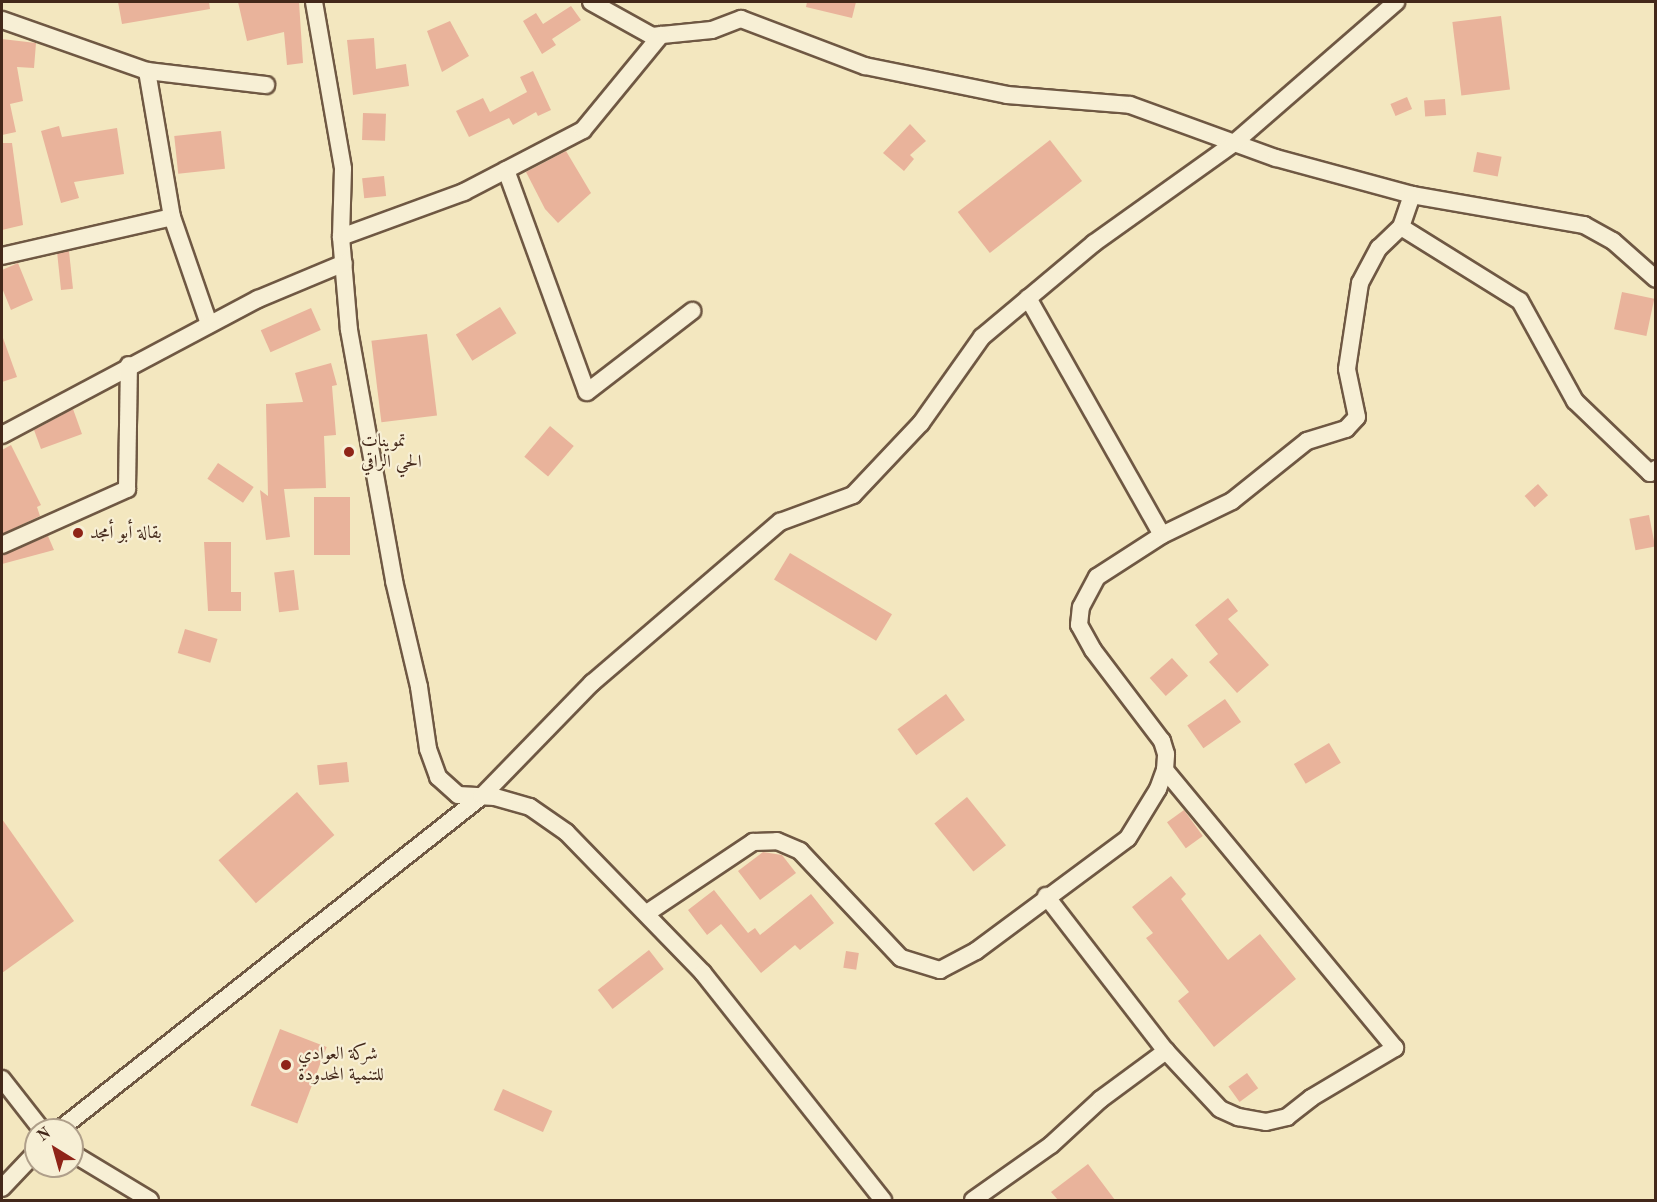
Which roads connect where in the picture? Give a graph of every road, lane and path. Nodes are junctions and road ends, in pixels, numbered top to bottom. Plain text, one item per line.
1 (314, 2) edge
2 (591, 2) edge
3 (1396, 2) edge
4 (2, 20) edge
5 (661, 35) junction
6 (147, 71) junction
7 (266, 85) dead end
8 (1234, 142) junction
9 (506, 170) junction
10 (1412, 195) junction
11 (172, 217) junction
12 (1401, 227) junction
13 (341, 237) junction
14 (2, 256) edge
15 (344, 263) junction
16 (1656, 279) edge
17 (1028, 298) junction
18 (692, 311) dead end
19 (209, 324) junction
20 (129, 364) junction
21 (2, 435) edge
22 (1656, 469) edge
23 (1162, 535) junction
24 (2, 545) edge
25 (1165, 770) junction
26 (482, 796) junction
27 (1046, 896) junction
28 (647, 913) junction
29 (1166, 1051) junction
30 (2, 1079) edge
31 (33, 1118) edge
32 (75, 1118) edge
33 (84, 1160) edge
34 (24, 1165) edge
35 (2, 1188) edge
36 (150, 1200) edge
37 (883, 1200) edge
38 (973, 1200) edge

1 - 13 street
2 - 5 street
3 - 8 street
4 - 6 street
5 - 8 street
5 - 9 street
6 - 7 street
6 - 11 street
8 - 10 street
8 - 17 street
9 - 13 street
9 - 18 street
10 - 12 street
10 - 16 street
11 - 14 street
11 - 19 street
12 - 22 street
12 - 23 street
13 - 15 street
15 - 19 street
15 - 26 street
17 - 23 street
17 - 26 street
19 - 20 street
20 - 21 street
20 - 24 street
23 - 25 street
25 - 27 street
25 - 29 street
26 - 28 street
26 - 32 street
27 - 28 street
27 - 29 street
28 - 37 street
29 - 38 street
30 - 31 street
33 - 36 street
34 - 35 street

